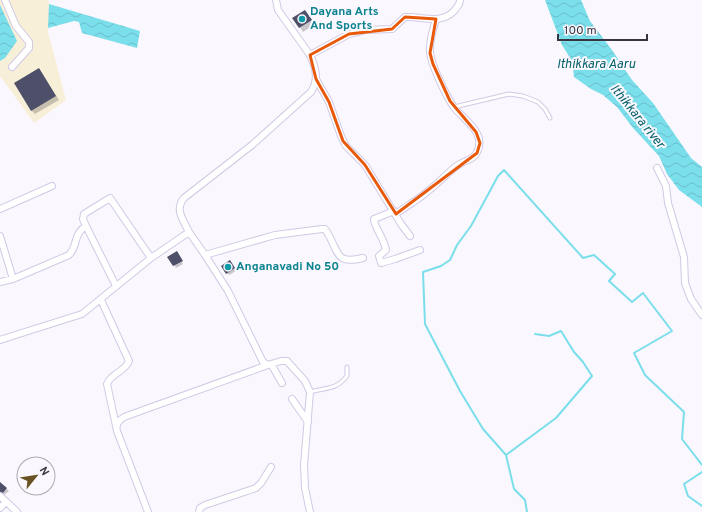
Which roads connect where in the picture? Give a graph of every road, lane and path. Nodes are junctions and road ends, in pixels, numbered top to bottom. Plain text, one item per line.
1 (5, 0) edge
2 (276, 0) edge
3 (460, 0) edge
4 (436, 19) junction
5 (310, 55) junction
6 (12, 67) dead end
7 (316, 79) junction
8 (454, 107) junction
9 (550, 118) dead end
10 (657, 168) dead end
11 (52, 186) dead end
12 (0, 209) edge
13 (395, 212) junction
14 (86, 226) junction
15 (189, 232) junction
16 (0, 236) edge
17 (410, 236) dead end
18 (420, 250) dead end
19 (205, 255) junction
20 (150, 258) junction
21 (363, 258) dead end
22 (13, 279) junction
23 (0, 282) edge
24 (116, 286) junction
25 (101, 300) junction
26 (702, 316) edge
27 (0, 340) edge
28 (270, 365) junction
29 (347, 367) dead end
30 (282, 383) dead end
31 (310, 392) junction
32 (292, 399) dead end
33 (308, 422) junction
34 (116, 426) junction
35 (271, 467) dead end
36 (0, 496) edge
37 (6, 502) junction
38 (0, 508) edge
39 (16, 512) edge
40 (148, 512) edge
41 (199, 512) edge
42 (310, 512) edge

1 - 6 street
2 - 5 street
3 - 4 street
4 - 5 street
4 - 8 street
5 - 7 street
7 - 13 street
7 - 15 street
8 - 9 lane
8 - 13 street
10 - 26 street
11 - 12 street
13 - 17 street
13 - 18 street
14 - 20 street
14 - 22 street
14 - 24 street
15 - 19 street
15 - 20 street
16 - 22 street
19 - 21 street
19 - 28 street
20 - 24 street
22 - 23 street
24 - 25 street
25 - 27 street
25 - 34 street
28 - 30 street
28 - 31 street
28 - 34 street
29 - 31 lane
31 - 33 street
32 - 33 street
33 - 42 street
34 - 40 street
35 - 41 street
36 - 37 street
37 - 38 street
37 - 39 street

